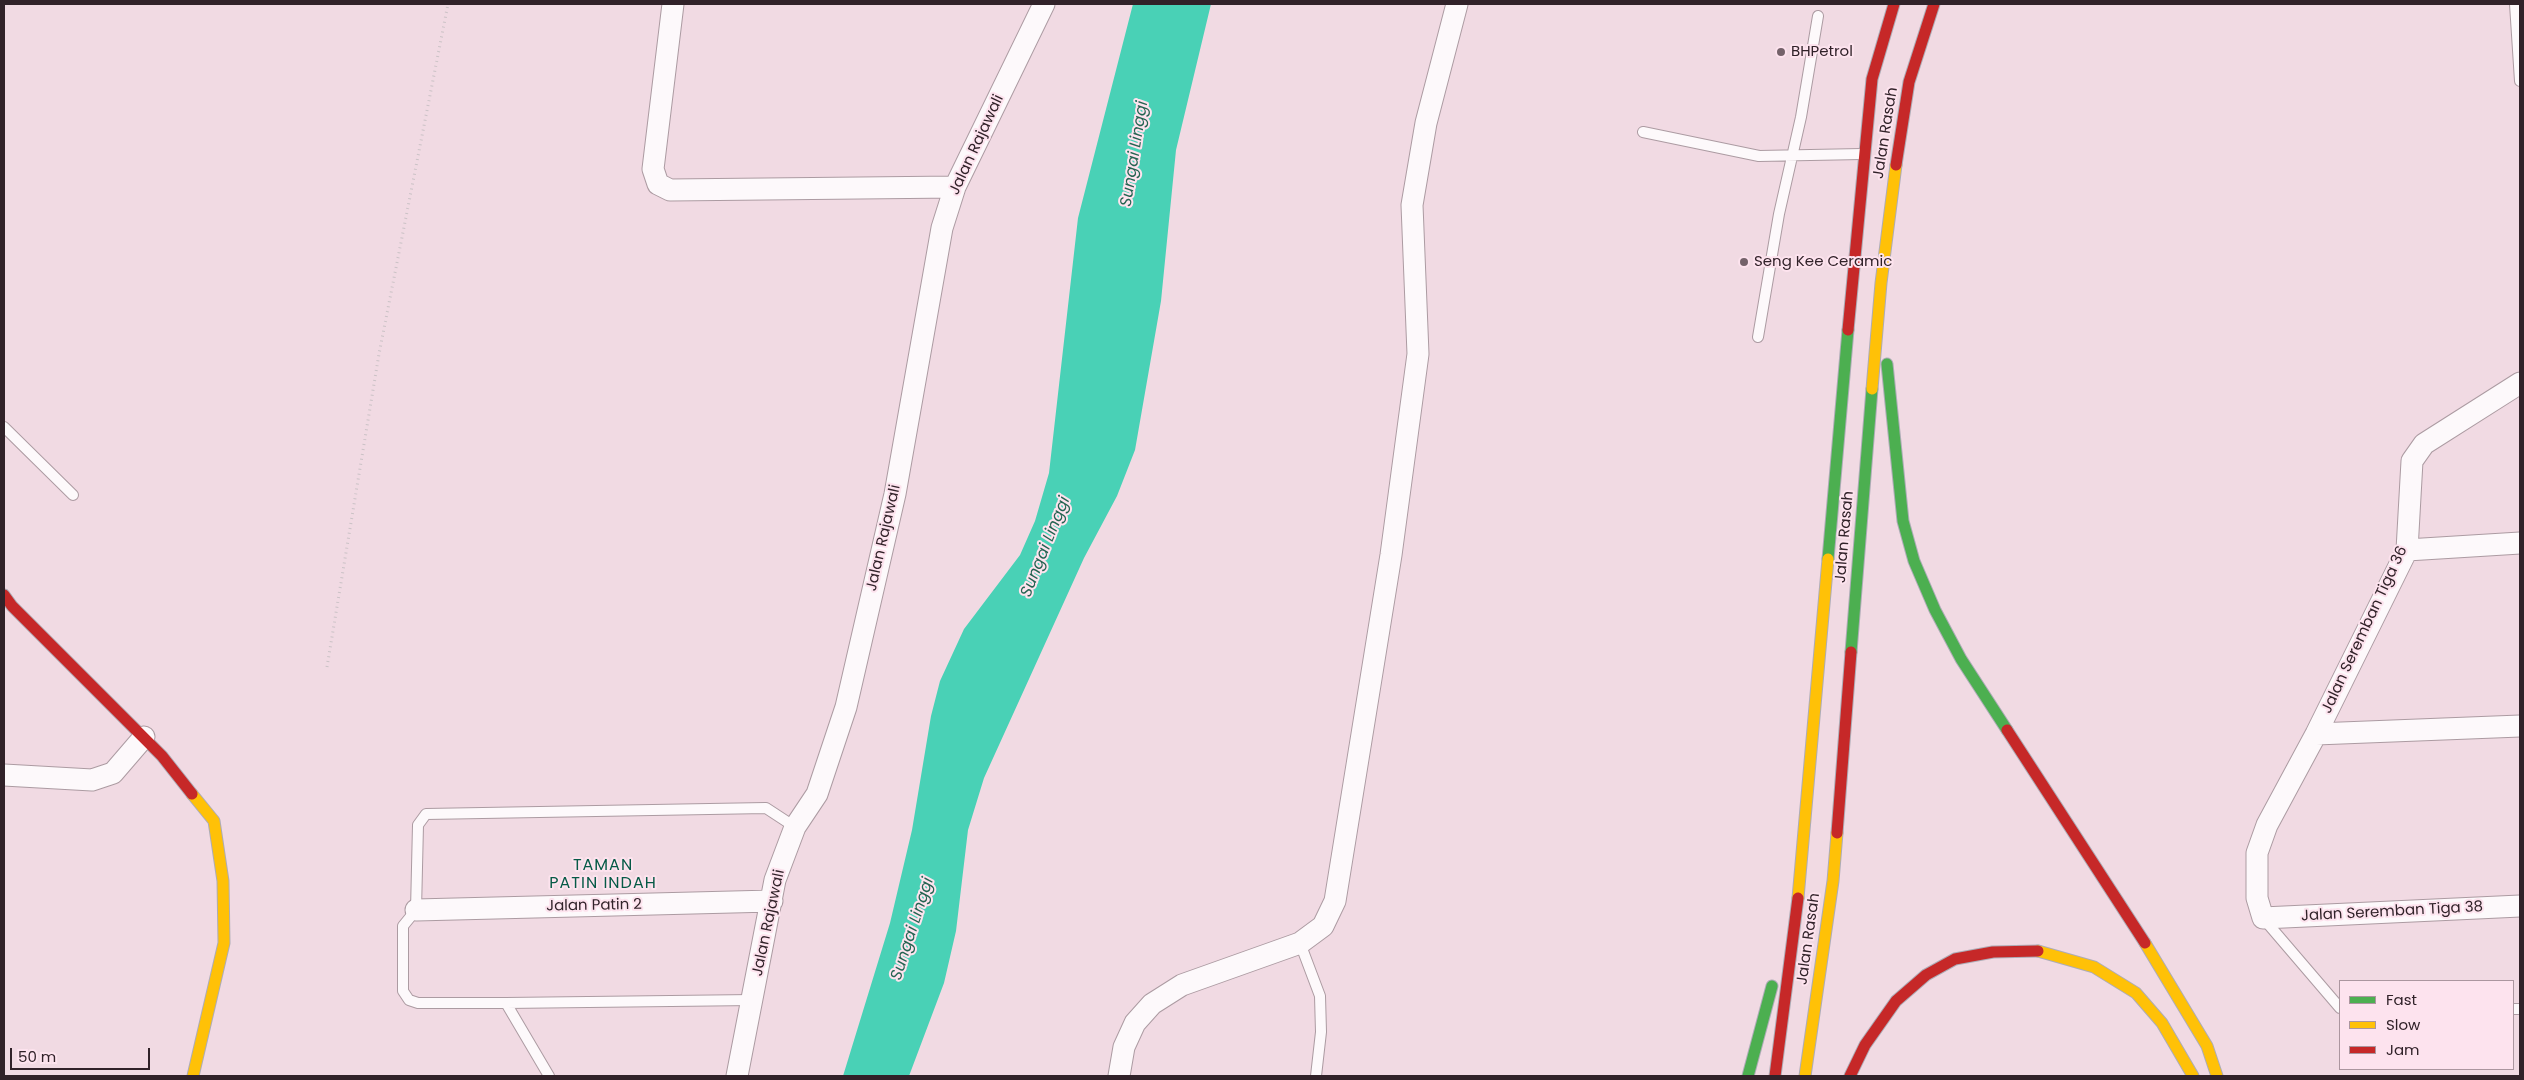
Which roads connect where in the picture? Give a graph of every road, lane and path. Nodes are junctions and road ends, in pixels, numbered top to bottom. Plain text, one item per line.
1 (448, 4) edge
2 (674, 4) edge
3 (1044, 4) edge
4 (1457, 4) edge
5 (1894, 4) edge
6 (1934, 4) edge
7 (2516, 4) edge
8 (1818, 16) dead end
9 (2520, 81) edge
10 (1643, 132) dead end
11 (1862, 154) junction
12 (1793, 157) junction
13 (956, 187) junction
14 (1881, 282) junction
15 (1758, 337) dead end
16 (2520, 383) edge
17 (4, 427) edge
18 (72, 495) dead end
19 (2520, 543) edge
20 (2407, 550) junction
21 (4, 595) edge
22 (327, 667) dead end
23 (2520, 726) edge
24 (2316, 734) junction
25 (144, 737) junction
26 (4, 775) edge
27 (795, 827) junction
28 (1800, 880) junction
29 (772, 901) junction
30 (2520, 906) edge
31 (416, 910) junction
32 (2263, 918) junction
33 (1300, 943) junction
34 (753, 1000) junction
35 (506, 1003) junction
36 (2339, 1007) edge
37 (193, 1076) edge
38 (549, 1076) edge
39 (737, 1076) edge
40 (1119, 1076) edge
41 (1316, 1076) edge
42 (1748, 1076) edge
43 (1776, 1076) edge
44 (1805, 1076) edge
45 (1850, 1076) edge
46 (2193, 1076) edge
47 (2217, 1076) edge

1 - 22 path
2 - 13 street
3 - 13 street, Jalan Rajawali
4 - 33 street
5 - 11 main road, Jalan Rasah
6 - 14 main road, Jalan Rasah
7 - 9 lane
8 - 12 lane
10 - 12 lane
11 - 12 lane
11 - 28 main road, Jalan Rasah
12 - 15 lane
13 - 27 street, Jalan Rajawali
14 - 44 main road, Jalan Rasah
14 - 47 main road
16 - 20 street, Jalan Seremban Tiga 36
17 - 18 lane
19 - 20 street
20 - 24 street, Jalan Seremban Tiga 36
21 - 25 main road
23 - 24 street
24 - 32 street, Jalan Seremban Tiga 36
25 - 26 street
25 - 37 main road
27 - 29 street, Jalan Rajawali
27 - 31 lane
28 - 42 main road
28 - 43 main road, Jalan Rasah
29 - 31 street, Jalan Patin 2
29 - 34 street, Jalan Rajawali
30 - 32 street, Jalan Seremban Tiga 38
31 - 35 lane
32 - 36 lane
33 - 40 street
33 - 41 lane
34 - 35 lane
34 - 39 street, Jalan Rajawali
35 - 38 lane
45 - 46 main road

